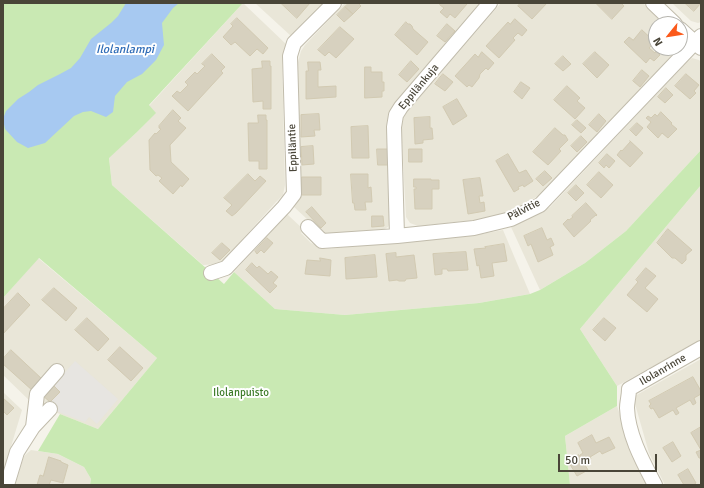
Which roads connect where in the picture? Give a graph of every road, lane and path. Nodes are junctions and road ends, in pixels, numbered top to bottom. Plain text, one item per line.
1 (334, 3) edge
2 (490, 3) edge
3 (653, 3) edge
4 (667, 16) edge
5 (688, 34) edge
6 (699, 42) edge
7 (308, 227) dead end
8 (397, 236) junction
9 (211, 273) dead end
10 (701, 348) edge
11 (57, 372) dead end
12 (50, 409) dead end
13 (33, 427) junction
14 (7, 485) edge
15 (655, 485) edge

1 - 9 street, Eppiläntie
2 - 8 street, Eppilänkuja
3 - 4 street
5 - 6 street
6 - 8 street, Pälvitie
7 - 8 street, Pälvitie
10 - 15 street, Ilolanrinne
11 - 13 street
12 - 13 street
13 - 14 street

